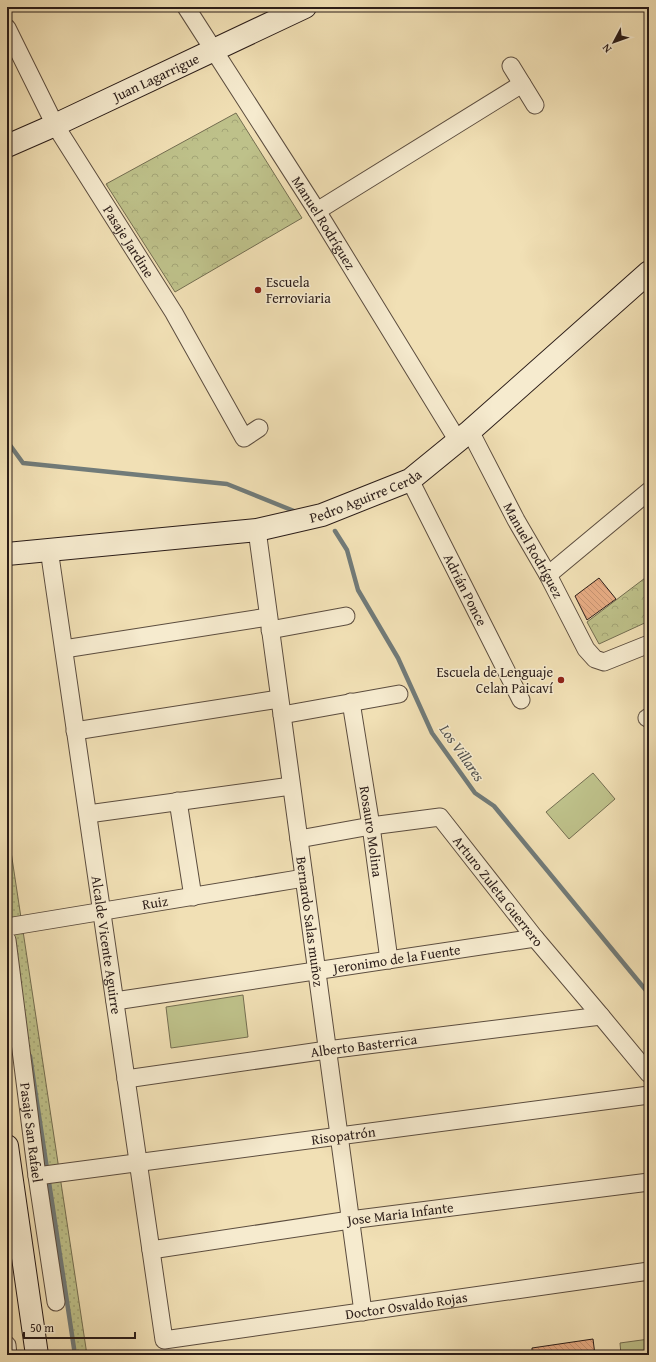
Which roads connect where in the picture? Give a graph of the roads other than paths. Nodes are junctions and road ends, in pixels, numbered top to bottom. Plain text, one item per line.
1 (186, 7) edge
2 (305, 7) edge
3 (7, 28) edge
4 (213, 50) junction
5 (511, 66) dead end
6 (522, 84) junction
7 (535, 105) dead end
8 (55, 125) junction
9 (7, 146) edge
10 (317, 211) junction
11 (649, 272) edge
12 (259, 428) dead end
13 (464, 436) junction
14 (410, 480) junction
15 (649, 491) edge
16 (256, 530) junction
17 (49, 549) junction
18 (7, 554) edge
19 (548, 575) junction
20 (346, 616) dead end
21 (269, 624) junction
22 (649, 644) edge
23 (64, 649) junction
24 (399, 694) dead end
25 (521, 700) dead end
26 (351, 702) junction
27 (280, 707) junction
28 (75, 731) junction
29 (291, 786) junction
30 (178, 801) junction
31 (88, 814) junction
32 (371, 826) junction
33 (299, 839) junction
34 (304, 878) junction
35 (193, 897) junction
36 (102, 912) junction
37 (7, 927) edge
38 (535, 938) junction
39 (7, 940) edge
40 (389, 960) junction
41 (316, 971) junction
42 (115, 1001) junction
43 (601, 1016) junction
44 (327, 1050) junction
45 (649, 1074) edge
46 (126, 1079) junction
47 (649, 1095) edge
48 (339, 1136) junction
49 (7, 1146) edge
50 (138, 1162) junction
51 (37, 1176) junction
52 (649, 1182) edge
53 (350, 1220) junction
54 (152, 1250) junction
55 (649, 1271) edge
56 (56, 1302) dead end
57 (363, 1312) junction
58 (164, 1340) joint
59 (7, 1345) edge
60 (8, 1355) edge
61 (36, 1355) edge

1 - 4 street, Manuel Rodríguez
2 - 4 street, Juan Lagarrigue
3 - 8 street, Pasaje Jardine
4 - 8 street, Juan Lagarrigue
4 - 10 street, Manuel Rodríguez
5 - 6 street
6 - 7 street
6 - 10 street
8 - 9 street, Juan Lagarrigue
8 - 12 street, Pasaje Jardine
10 - 13 street, Manuel Rodríguez
11 - 13 street, Pedro Aguirre Cerda
13 - 14 street, Pedro Aguirre Cerda
13 - 19 street, Manuel Rodríguez
14 - 16 street, Pedro Aguirre Cerda
14 - 25 street, Adrián Ponce
15 - 19 street
16 - 17 street, Pedro Aguirre Cerda
16 - 21 street, Bernardo Salas muñoz
17 - 18 street, Pedro Aguirre Cerda
17 - 23 street, Alcalde Vicente Aguirre
19 - 22 street, Manuel Rodríguez
20 - 21 street
21 - 23 street
21 - 27 street, Bernardo Salas muñoz
23 - 28 street, Alcalde Vicente Aguirre
24 - 26 street
26 - 27 street
26 - 32 street, Rosauro Molina
27 - 28 street
27 - 29 street, Bernardo Salas muñoz
28 - 31 street, Alcalde Vicente Aguirre
29 - 30 street
29 - 33 street, Bernardo Salas muñoz
30 - 31 street
30 - 35 street
31 - 36 street, Alcalde Vicente Aguirre
32 - 33 street, Arturo Zuleta Guerrero
32 - 38 street, Arturo Zuleta Guerrero
32 - 40 street, Rosauro Molina
33 - 34 street, Bernardo Salas muñoz
34 - 35 street, Ruiz
34 - 41 street, Bernardo Salas muñoz
35 - 36 street, Ruiz
36 - 37 street, Ruiz
36 - 42 street, Alcalde Vicente Aguirre
38 - 40 street, Jeronimo de la Fuente
38 - 43 street, Arturo Zuleta Guerrero
39 - 51 street, Pasaje San Rafael
40 - 41 street, Jeronimo de la Fuente
41 - 42 street, Jeronimo de la Fuente
41 - 44 street, Bernardo Salas muñoz
42 - 46 street, Alcalde Vicente Aguirre
43 - 44 street, Alberto Basterrica
43 - 45 street, Arturo Zuleta Guerrero
44 - 46 street, Alberto Basterrica
44 - 48 street, Bernardo Salas muñoz
46 - 50 street, Alcalde Vicente Aguirre
47 - 48 street, Risopatrón
48 - 50 street, Risopatrón
48 - 53 street, Bernardo Salas muñoz
49 - 61 street
50 - 51 street, Risopatrón
50 - 54 street, Alcalde Vicente Aguirre
51 - 56 street, Pasaje San Rafael
52 - 53 street, Jose Maria Infante
53 - 54 street, Jose Maria Infante
53 - 57 street, Bernardo Salas muñoz
54 - 58 street, Alcalde Vicente Aguirre
55 - 57 street, Doctor Osvaldo Rojas
57 - 58 street, Doctor Osvaldo Rojas
59 - 60 street

